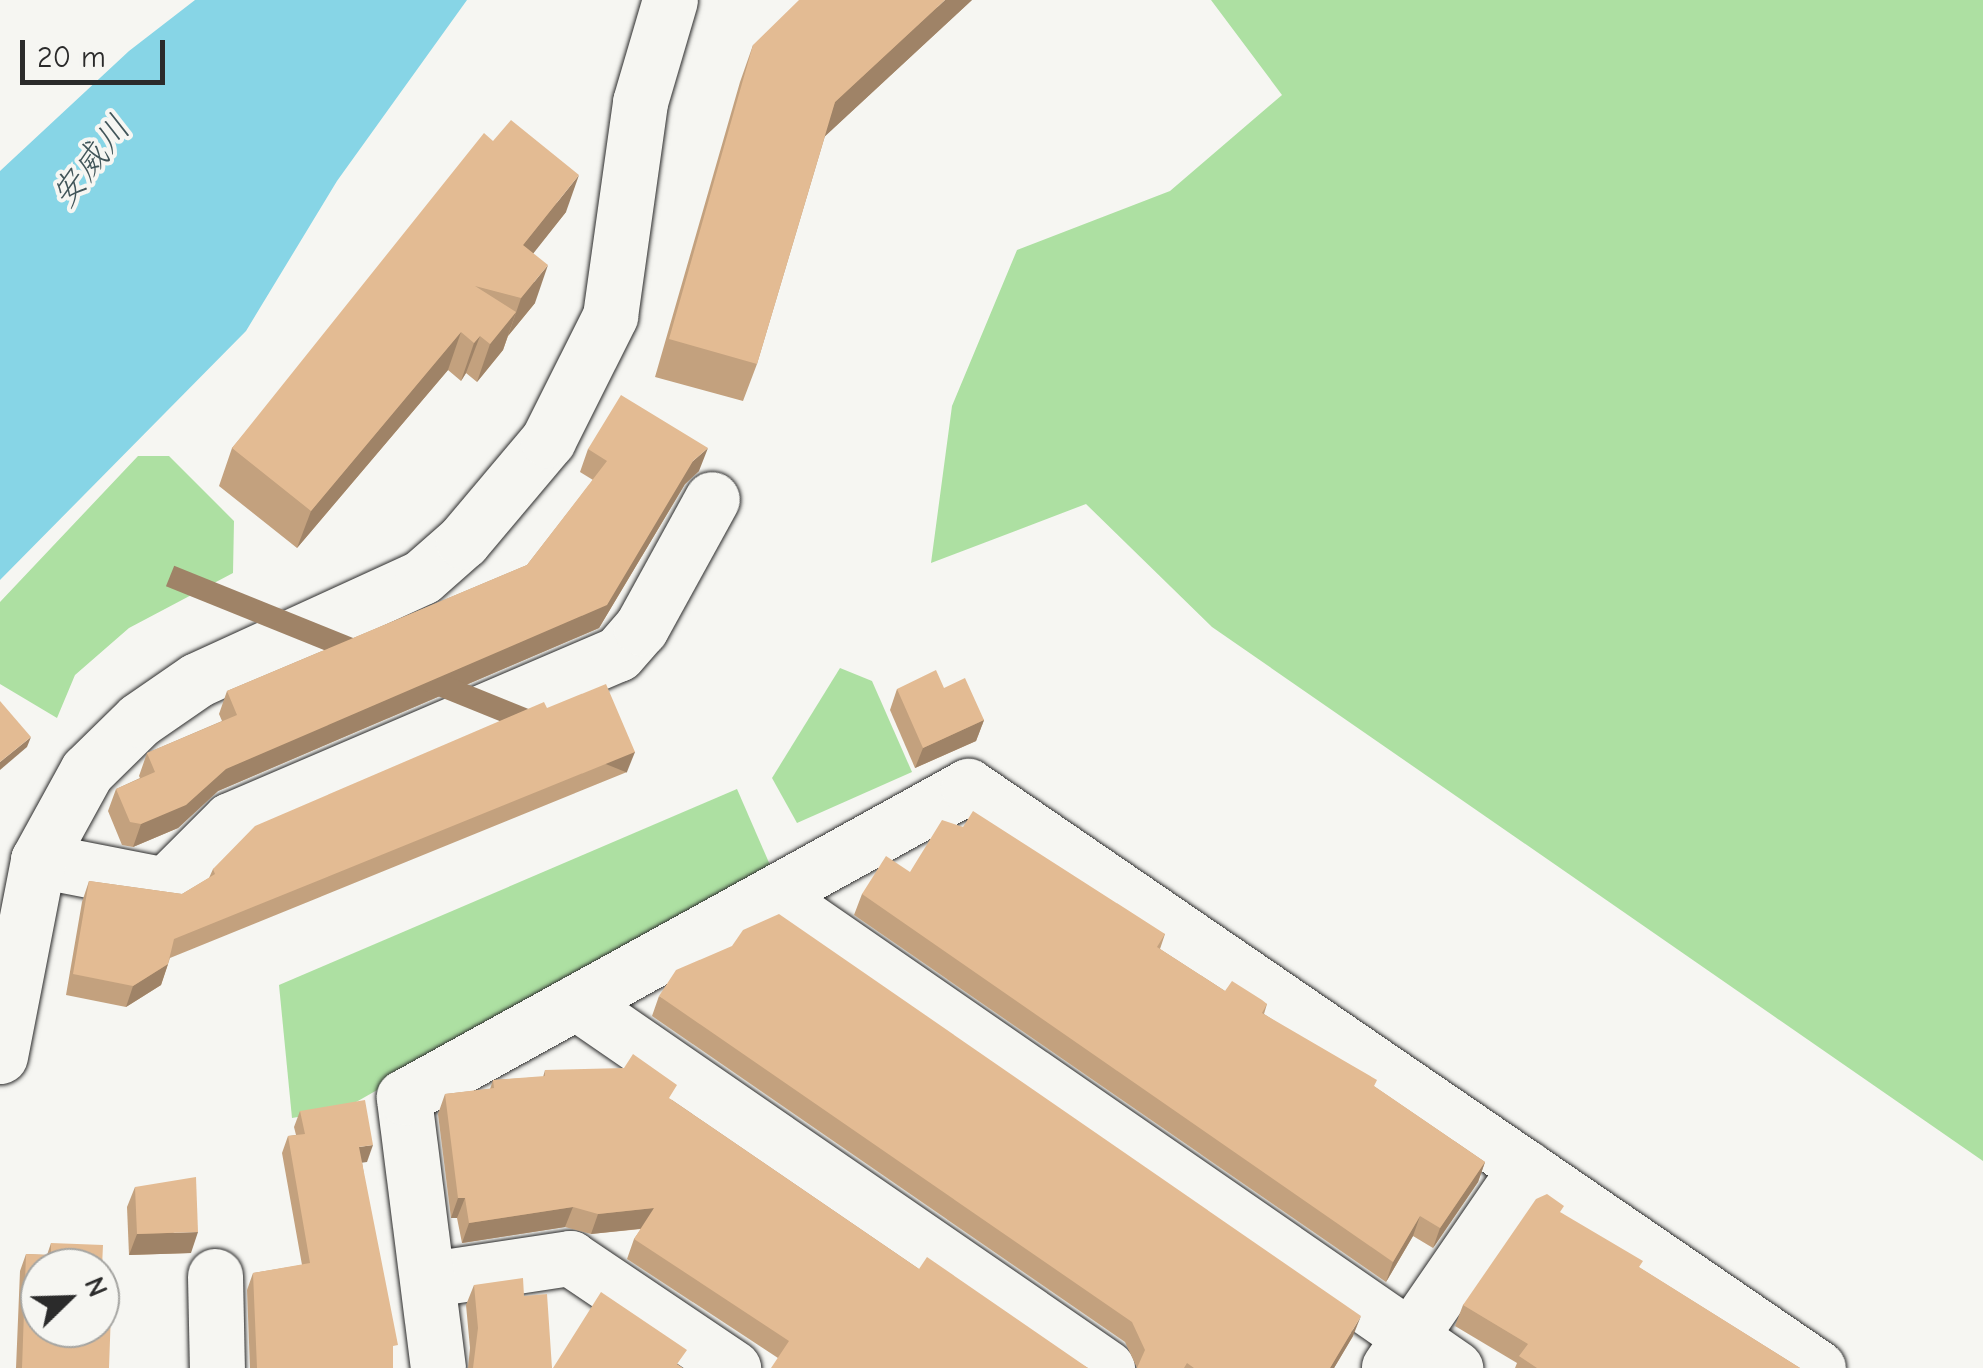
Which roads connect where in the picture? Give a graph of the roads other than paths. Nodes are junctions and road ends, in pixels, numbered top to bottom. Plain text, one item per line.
1 (670, 0) edge
2 (712, 498) dead end
3 (38, 860) junction
4 (771, 895) junction
5 (576, 1002) junction
6 (0, 1056) edge
7 (1526, 1168) junction
8 (215, 1276) dead end
9 (431, 1279) junction
10 (1399, 1353) edge
11 (217, 1368) edge
12 (438, 1368) edge
13 (732, 1368) edge
14 (1107, 1368) edge
15 (1455, 1368) edge
16 (1818, 1368) edge

1 - 3 street
2 - 3 street
3 - 6 street
4 - 5 street
4 - 7 street
4 - 10 street
5 - 9 street
5 - 14 street
7 - 10 street
7 - 16 street
8 - 11 street
9 - 12 street
9 - 13 street
10 - 15 street

